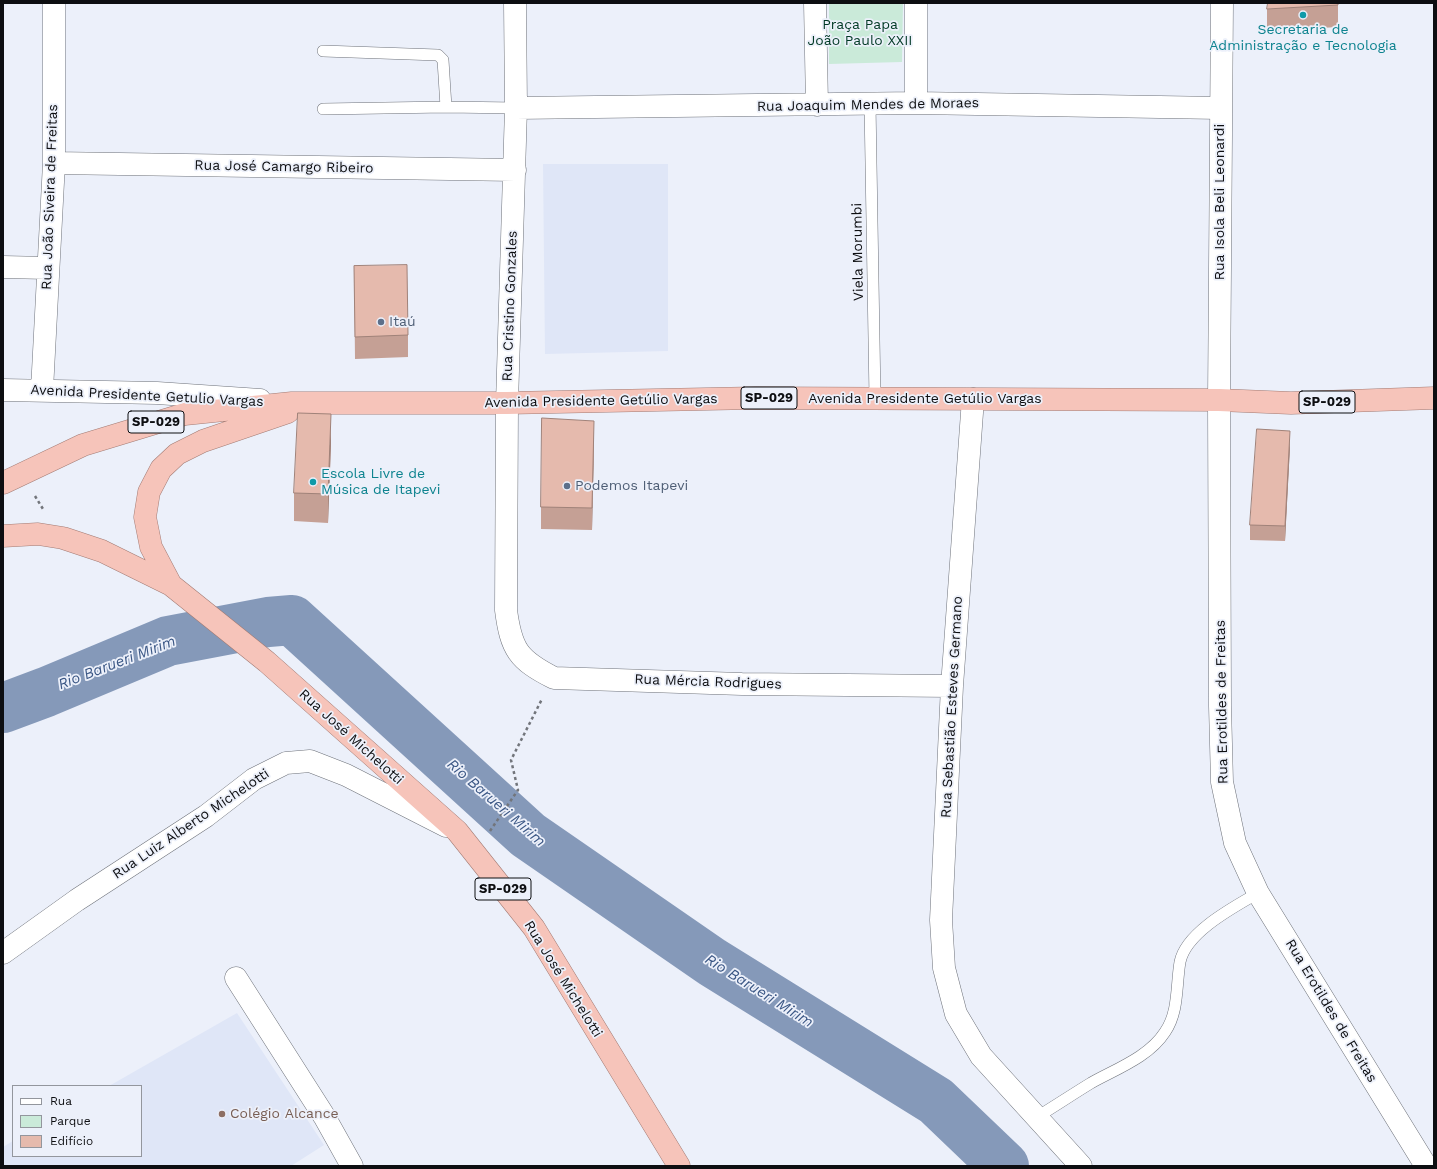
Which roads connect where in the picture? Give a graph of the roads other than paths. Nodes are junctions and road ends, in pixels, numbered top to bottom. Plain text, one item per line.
1 (54, 3) edge
2 (515, 3) edge
3 (815, 3) edge
4 (916, 3) edge
5 (1222, 3) edge
6 (323, 51) dead end
7 (916, 103) junction
8 (870, 104) junction
9 (817, 106) junction
10 (446, 107) junction
11 (516, 108) junction
12 (1220, 108) junction
13 (323, 109) dead end
14 (54, 163) junction
15 (515, 170) junction
16 (3, 267) edge
17 (48, 268) junction
18 (3, 390) edge
19 (42, 390) junction
20 (875, 398) junction
21 (1434, 398) edge
22 (973, 399) junction
23 (1219, 400) junction
24 (319, 401) junction
25 (292, 403) junction
26 (507, 403) junction
27 (12, 478) edge
28 (3, 536) edge
29 (175, 588) junction
30 (506, 610) joint
31 (952, 686) junction
32 (457, 831) junction
33 (1258, 893) junction
34 (3, 953) edge
35 (236, 978) dead end
36 (1037, 1117) junction
37 (352, 1166) edge
38 (679, 1166) edge
39 (1081, 1166) edge
40 (1426, 1166) edge

1 - 14 street, Rua João Siveira de Freitas
2 - 11 street, Rua Cristino Gonzales
3 - 9 street
4 - 7 street
5 - 12 street, Rua Isola Beli Leonardi
6 - 10 lane
7 - 8 street, Rua Joaquim Mendes de Moraes
7 - 12 street, Rua Joaquim Mendes de Moraes
8 - 9 street, Rua Joaquim Mendes de Moraes
8 - 20 lane, Viela Morumbi
9 - 11 street, Rua Joaquim Mendes de Moraes
10 - 11 lane
10 - 13 lane
11 - 15 street, Rua Cristino Gonzales
12 - 23 street, Rua Isola Beli Leonardi
14 - 15 street, Rua José Camargo Ribeiro
14 - 17 street, Rua João Siveira de Freitas
15 - 26 street, Rua Cristino Gonzales
16 - 17 street
17 - 19 street, Rua João Siveira de Freitas
18 - 19 street, Avenida Presidente Getulio Vargas
19 - 25 street, Avenida Presidente Getulio Vargas
20 - 22 highway, Avenida Presidente Getúlio Vargas / SP-029
20 - 26 highway, Avenida Presidente Getúlio Vargas / SP-029
21 - 23 highway, Avenida Presidente Getúlio Vargas / SP-029
22 - 23 highway, Avenida Presidente Getúlio Vargas / SP-029
22 - 31 street, Rua Sebastião Esteves Germano
23 - 33 street, Rua Erotildes de Freitas
24 - 25 highway, SP-029
24 - 26 highway, Avenida Presidente Getúlio Vargas / SP-029
24 - 29 highway, SP-029
25 - 27 highway, SP-029
26 - 30 street, Rua Cristino Gonzales
28 - 29 highway, SP-029
29 - 32 highway, Rua José Michelotti / SP-029
30 - 31 street, Rua Mércia Rodrigues
31 - 36 street, Rua Sebastião Esteves Germano
32 - 34 street, Rua Luiz Alberto Michelotti
32 - 38 highway, Rua José Michelotti / SP-029
33 - 36 lane
33 - 40 street, Rua Erotildes de Freitas
35 - 37 street
36 - 39 street, Rua Sebastião Esteves Germano

